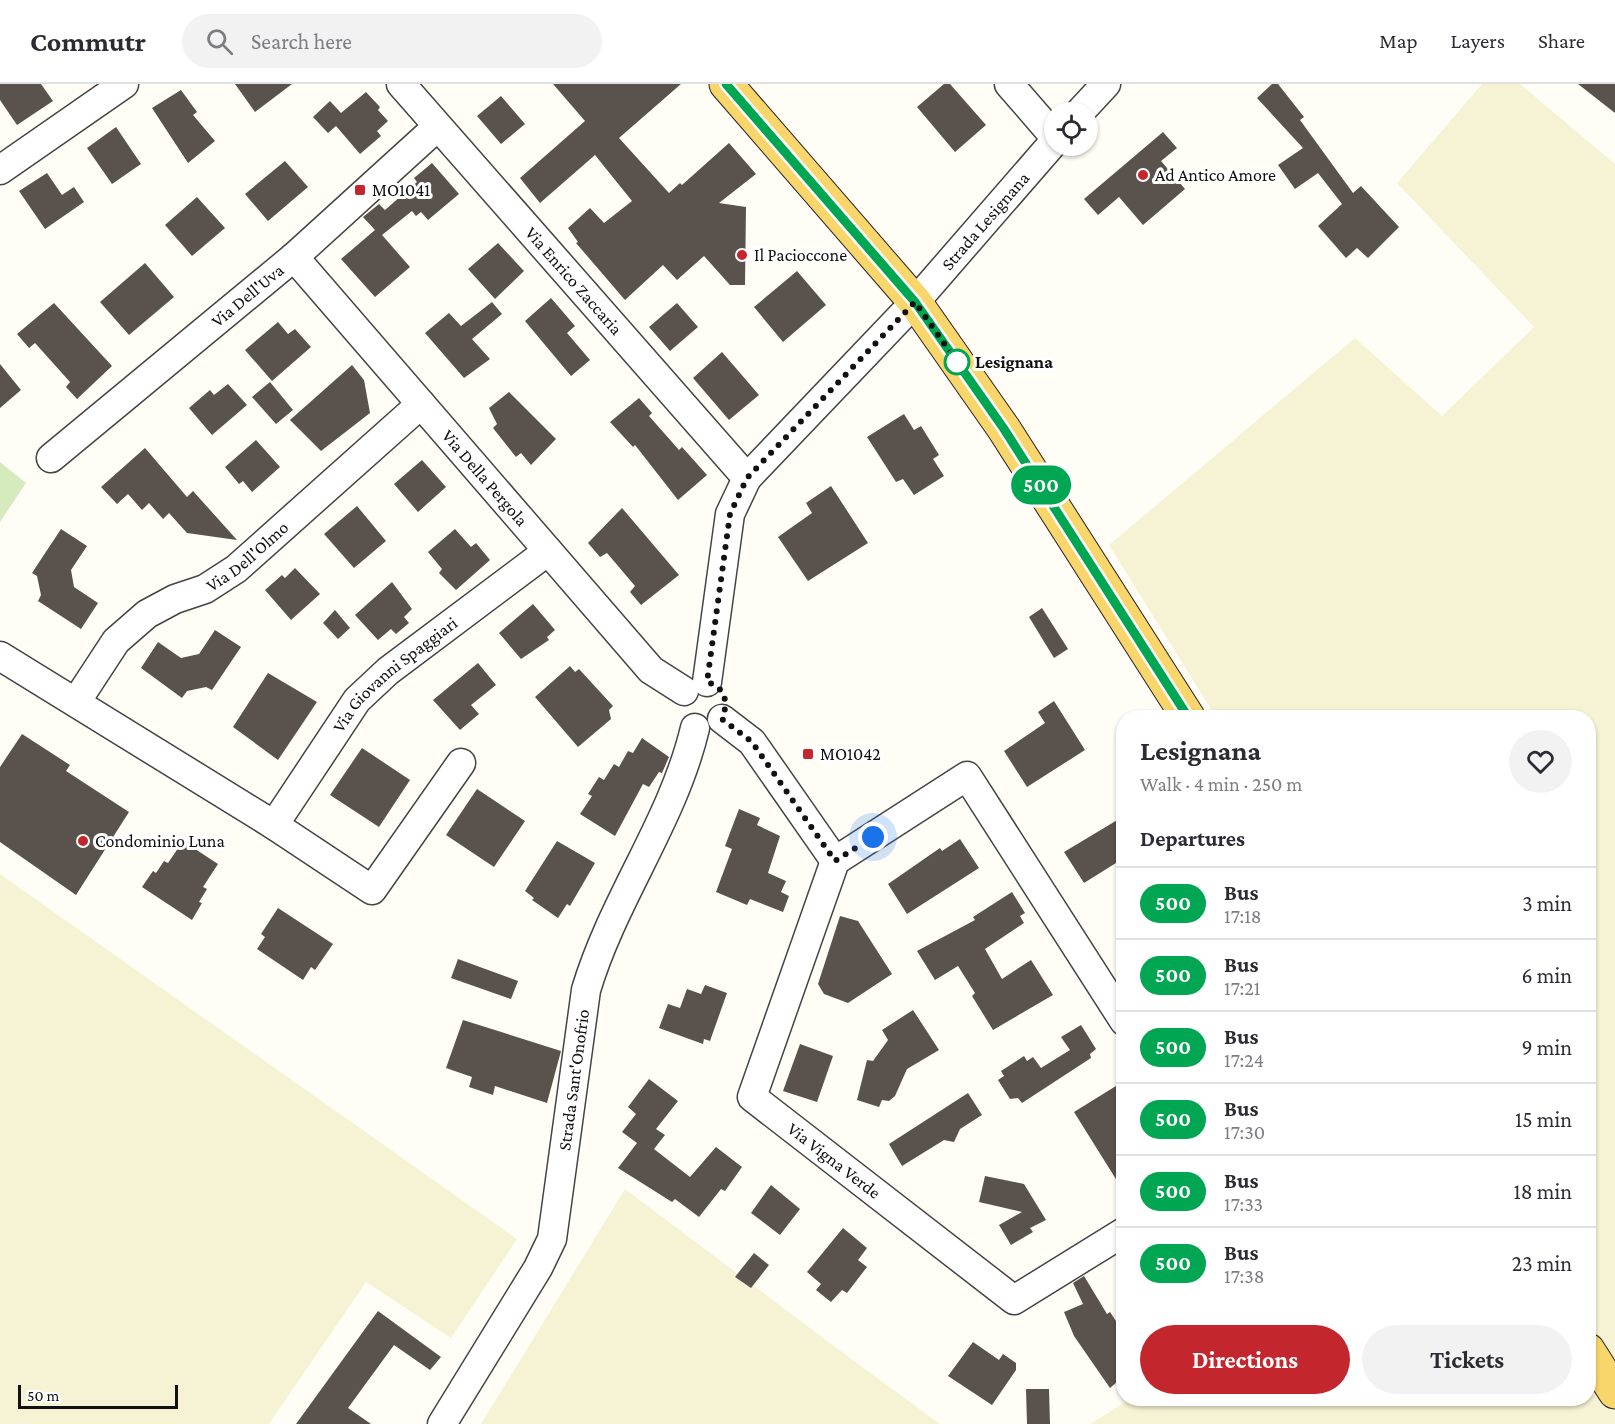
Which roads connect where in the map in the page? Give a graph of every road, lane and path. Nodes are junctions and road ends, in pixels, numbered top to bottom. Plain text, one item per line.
1 (124, 84) edge
2 (401, 84) edge
3 (726, 84) edge
4 (1009, 84) edge
5 (1106, 84) edge
6 (1089, 102) edge
7 (1044, 124) edge
8 (438, 127) junction
9 (1044, 154) edge
10 (0, 170) edge
11 (294, 257) junction
12 (915, 302) junction
13 (421, 404) junction
14 (51, 458) dead end
15 (747, 478) junction
16 (548, 551) junction
17 (0, 656) edge
18 (695, 686) junction
19 (76, 702) junction
20 (1184, 710) edge
21 (722, 719) junction
22 (695, 728) junction
23 (461, 763) dead end
24 (274, 825) junction
25 (835, 861) junction
26 (1116, 1009) edge
27 (1116, 1237) edge
28 (1596, 1362) edge
29 (1615, 1392) edge
30 (442, 1424) edge

1 - 10 street
2 - 8 street, Via Enrico Zaccaria
3 - 12 main road
4 - 7 street
5 - 6 street
8 - 11 street, Via Dell'Uva
8 - 15 street, Via Enrico Zaccaria
9 - 12 street, Strada Lesignana
11 - 13 street, Via Della Pergola
11 - 14 street, Via Dell'Uva
12 - 15 street
12 - 20 main road
13 - 16 street, Via Della Pergola
13 - 19 street, Via Dell'Olmo
15 - 18 street
16 - 18 street, Via Della Pergola
16 - 24 street, Via Giovanni Spaggiari
17 - 19 street
18 - 21 street
18 - 22 street
19 - 24 street
21 - 22 street
21 - 25 street
22 - 30 street, Strada Sant'Onofrio
23 - 24 street
25 - 26 street
25 - 27 street, Via Vigna Verde
28 - 29 main road

